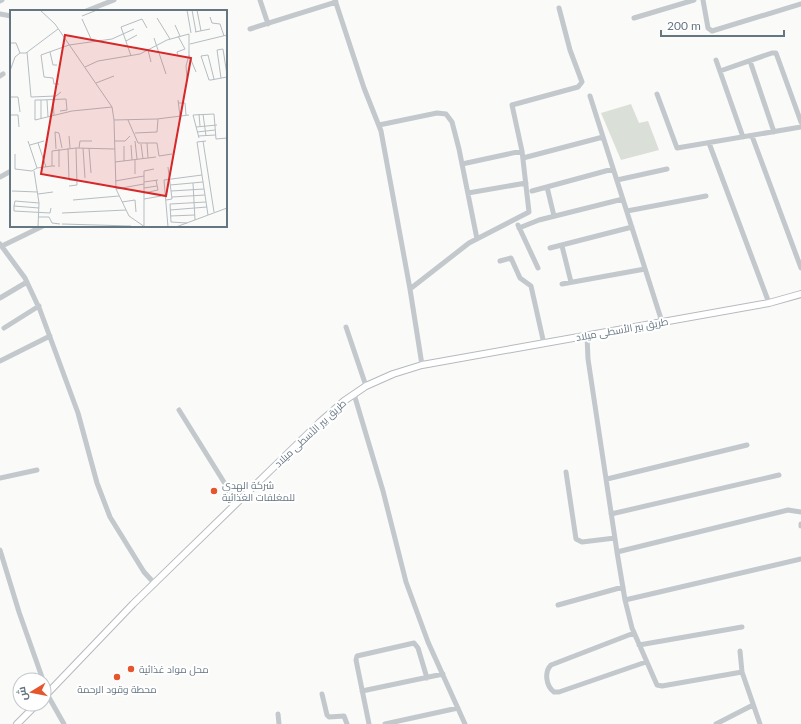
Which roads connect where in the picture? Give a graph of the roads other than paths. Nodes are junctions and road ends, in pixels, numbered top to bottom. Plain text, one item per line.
1 (114, 0) edge
2 (260, 0) edge
3 (694, 0) edge
4 (703, 0) edge
5 (336, 1) edge
6 (801, 4) edge
7 (559, 8) dead end
8 (89, 10) edge
9 (0, 14) edge
10 (10, 16) edge
11 (634, 18) dead end
12 (268, 24) junction
13 (250, 29) dead end
14 (716, 60) dead end
15 (750, 61) junction
16 (720, 71) junction
17 (657, 94) dead end
18 (590, 96) dead end
19 (801, 122) edge
20 (379, 125) junction
21 (801, 127) edge
22 (774, 132) junction
23 (752, 136) junction
24 (604, 137) junction
25 (743, 137) junction
26 (708, 143) junction
27 (522, 151) junction
28 (523, 158) junction
29 (462, 164) junction
30 (614, 169) junction
31 (667, 170) dead end
32 (10, 172) edge
33 (0, 177) edge
34 (617, 180) junction
35 (526, 182) junction
36 (547, 187) junction
37 (532, 190) dead end
38 (468, 193) junction
39 (706, 196) dead end
40 (623, 199) junction
41 (627, 211) junction
42 (554, 216) junction
43 (41, 227) edge
44 (632, 227) junction
45 (477, 239) junction
46 (562, 246) junction
47 (550, 248) dead end
48 (2, 249) edge
49 (500, 261) dead end
50 (538, 268) dead end
51 (801, 268) edge
52 (645, 269) junction
53 (27, 282) junction
54 (571, 282) junction
55 (562, 284) dead end
56 (410, 289) junction
57 (801, 294) edge
58 (0, 298) edge
59 (769, 303) junction
60 (38, 306) junction
61 (662, 322) junction
62 (346, 327) dead end
63 (4, 328) dead end
64 (50, 336) junction
65 (588, 336) junction
66 (544, 344) junction
67 (0, 361) edge
68 (422, 366) junction
69 (366, 386) junction
70 (354, 394) junction
71 (179, 410) dead end
72 (747, 446) dead end
73 (37, 470) dead end
74 (566, 472) dead end
75 (779, 475) dead end
76 (0, 478) edge
77 (607, 479) junction
78 (237, 503) junction
79 (801, 512) edge
80 (611, 514) junction
81 (614, 538) junction
82 (0, 550) edge
83 (617, 552) junction
84 (801, 559) edge
85 (6, 570) junction
86 (0, 573) edge
87 (154, 584) junction
88 (623, 587) junction
89 (625, 600) junction
90 (558, 605) dead end
91 (742, 627) dead end
92 (634, 633) junction
93 (639, 645) junction
94 (740, 651) dead end
95 (646, 662) junction
96 (41, 672) edge
97 (742, 672) junction
98 (443, 674) junction
99 (426, 678) junction
100 (52, 688) edge
101 (362, 691) junction
102 (322, 694) dead end
103 (753, 705) junction
104 (52, 706) edge
105 (458, 708) junction
106 (29, 712) edge
107 (278, 714) dead end
108 (17, 724) edge
109 (64, 724) edge
110 (279, 724) edge
111 (347, 724) edge
112 (369, 724) edge
113 (385, 724) edge
114 (465, 724) edge
115 (716, 724) edge
116 (760, 724) edge

1 - 8 street
2 - 12 street
3 - 11 street
4 - 6 street
5 - 12 street
5 - 20 street
7 - 27 street
9 - 10 street
12 - 13 street
14 - 16 street
15 - 16 street
15 - 19 street
15 - 22 street
16 - 25 street
17 - 26 street
18 - 24 street
20 - 29 street
20 - 56 street
21 - 22 street
22 - 23 street
23 - 25 street
23 - 51 street
24 - 28 street
24 - 30 street
25 - 26 street
26 - 59 street
27 - 28 street
27 - 29 street
28 - 35 street
29 - 38 street
30 - 34 street
30 - 36 street
31 - 34 street
32 - 33 street
34 - 40 street
35 - 38 street
35 - 45 street
36 - 37 street
36 - 42 street
38 - 45 street
39 - 41 street
40 - 41 street
40 - 42 street
41 - 44 street
42 - 50 street
43 - 48 street
44 - 46 street
44 - 52 street
45 - 56 street
46 - 47 street
46 - 54 street
48 - 53 street
49 - 66 street
52 - 54 street
52 - 61 street
53 - 58 street
53 - 60 street
54 - 55 street
56 - 68 street
57 - 59 main road, طريق بير الأسطى ميلاد
59 - 61 main road, طريق بير الأسطى ميلاد
60 - 63 street
60 - 64 street
61 - 65 main road, طريق بير الأسطى ميلاد
62 - 69 street
64 - 67 street
64 - 87 street
65 - 66 main road, طريق بير الأسطى ميلاد
65 - 77 street
66 - 68 main road, طريق بير الأسطى ميلاد
68 - 69 main road, طريق بير الأسطى ميلاد
69 - 70 main road, طريق بير الأسطى ميلاد
70 - 78 main road, طريق بير الأسطى ميلاد
70 - 98 street
71 - 78 street
72 - 77 street
73 - 76 street
74 - 81 street
75 - 80 street
77 - 80 street
78 - 87 main road, طريق بير الأسطى ميلاد
79 - 83 street
80 - 81 street
81 - 83 street
82 - 85 street
83 - 88 street
84 - 89 street
85 - 86 street
85 - 96 street
87 - 100 main road, طريق بير الأسطى ميلاد
88 - 89 street
88 - 90 street
89 - 92 street
91 - 93 street
92 - 93 street
92 - 95 street
93 - 95 street
94 - 97 street
95 - 97 street
97 - 103 street
98 - 99 street
98 - 105 street
99 - 101 street
99 - 101 street
101 - 112 street
102 - 111 street
103 - 115 street
103 - 116 street
104 - 109 street
105 - 113 street
105 - 114 street
106 - 108 main road
107 - 110 street

